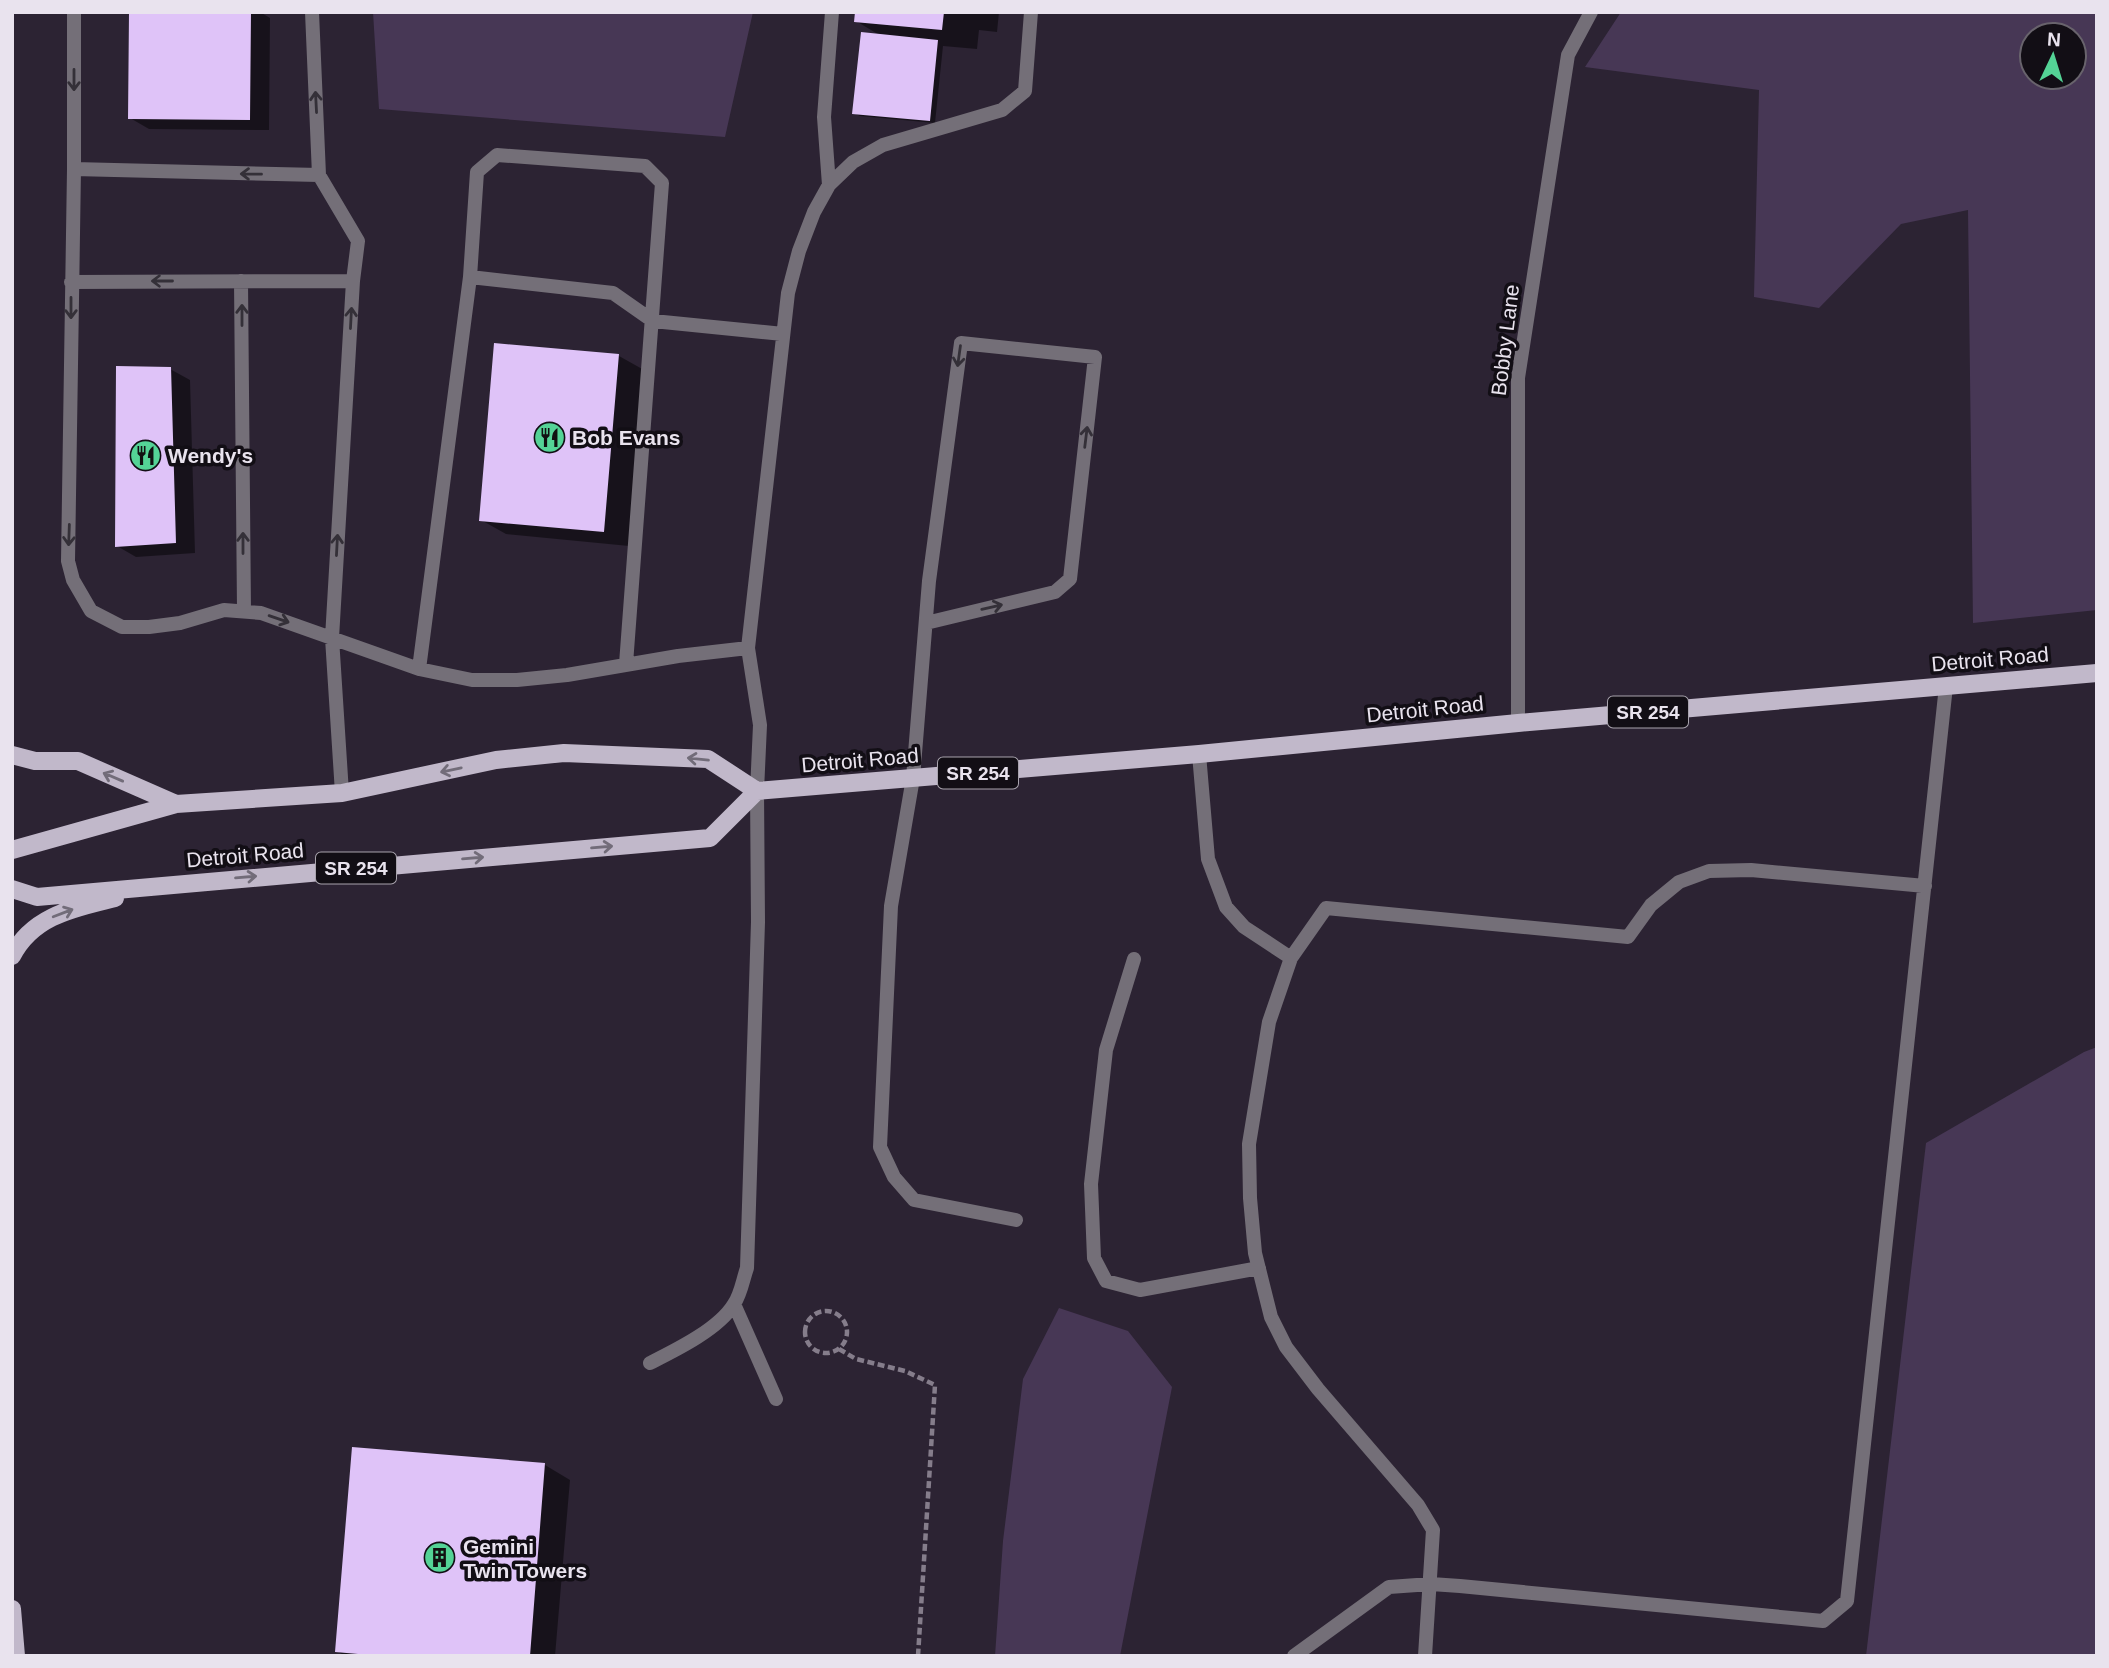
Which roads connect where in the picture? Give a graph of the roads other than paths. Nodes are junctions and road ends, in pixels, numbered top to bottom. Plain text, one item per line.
1 (74, 12) edge
2 (312, 12) edge
3 (832, 12) edge
4 (1031, 12) edge
5 (1591, 12) edge
6 (74, 169) junction
7 (319, 175) junction
8 (829, 185) junction
9 (470, 277) junction
10 (241, 281) junction
11 (353, 281) junction
12 (71, 282) junction
13 (653, 321) junction
14 (783, 334) junction
15 (244, 611) junction
16 (926, 623) junction
17 (332, 638) junction
18 (748, 648) junction
19 (626, 664) junction
20 (419, 669) junction
21 (2097, 673) edge
22 (1946, 686) junction
23 (1518, 723) junction
24 (1199, 754) junction
25 (12, 755) edge
26 (913, 778) junction
27 (757, 791) junction
28 (342, 793) junction
29 (176, 804) junction
30 (12, 850) edge
31 (178, 883) junction
32 (1925, 886) junction
33 (12, 889) edge
34 (12, 956) edge
35 (1291, 958) junction
36 (1134, 959) dead end
37 (1016, 1220) dead end
38 (1259, 1268) junction
39 (734, 1304) junction
40 (650, 1363) dead end
41 (776, 1399) dead end
42 (1431, 1584) junction
43 (12, 1609) edge
44 (16, 1656) edge
45 (1294, 1656) edge
46 (1425, 1656) edge

1 -> 6 street
7 -> 2 street
3 - 8 street
4 - 8 street
5 - 23 street, Bobby Lane
7 -> 6 street
6 - 12 street
7 - 11 street
8 - 14 street
9 - 13 street
9 - 13 street
9 - 20 street
10 - 11 street
10 -> 12 street
15 -> 10 street
17 -> 11 street
12 -> 15 street
13 - 14 street
13 - 19 street
14 - 18 street
15 -> 17 street
16 -> 16 street
16 - 26 street
17 - 20 street
17 - 28 street
18 - 19 street
18 - 27 street
19 - 20 street
21 - 22 main road, Detroit Road / SR 254
22 - 23 main road, Detroit Road / SR 254
22 - 32 street
23 - 24 main road, Detroit Road / SR 254
24 - 26 main road, Detroit Road / SR 254
24 - 35 street
29 -> 25 main road
26 - 27 main road, Detroit Road / SR 254
26 - 37 street
27 -> 28 main road
31 -> 27 main road, Detroit Road / SR 254
27 - 39 street
28 - 29 main road
29 - 30 main road
31 - 33 main road, Detroit Road / SR 254
34 -> 31 main road
32 - 35 street
32 - 42 street
35 - 38 street
36 - 38 street
38 - 42 street
39 - 40 street
39 - 41 street
42 - 45 street
42 - 46 street
43 - 44 main road

